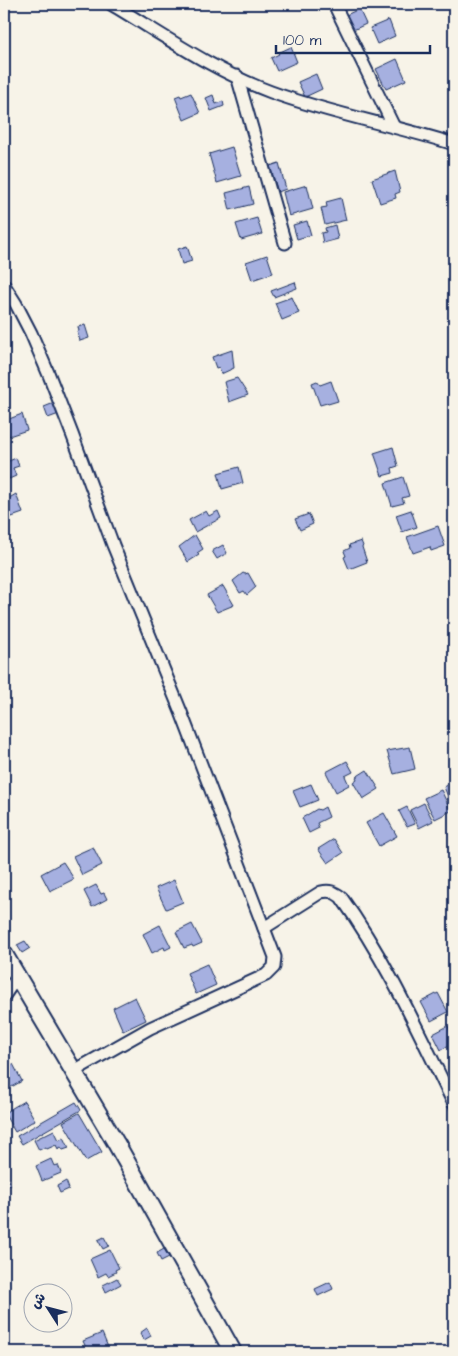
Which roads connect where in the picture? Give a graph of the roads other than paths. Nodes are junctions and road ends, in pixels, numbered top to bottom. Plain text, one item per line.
1 (111, 4) edge
2 (334, 4) edge
3 (236, 76) junction
4 (394, 127) junction
5 (454, 144) edge
6 (285, 243) dead end
7 (4, 285) edge
8 (264, 928) junction
9 (4, 954) edge
10 (17, 977) junction
11 (4, 996) edge
12 (74, 1071) junction
13 (454, 1104) edge
14 (233, 1352) edge

1 - 3 street
2 - 4 street
3 - 4 street
3 - 6 street
4 - 5 street
7 - 8 street
8 - 12 street
8 - 13 street
9 - 10 street
10 - 11 street
10 - 12 street
12 - 14 street

